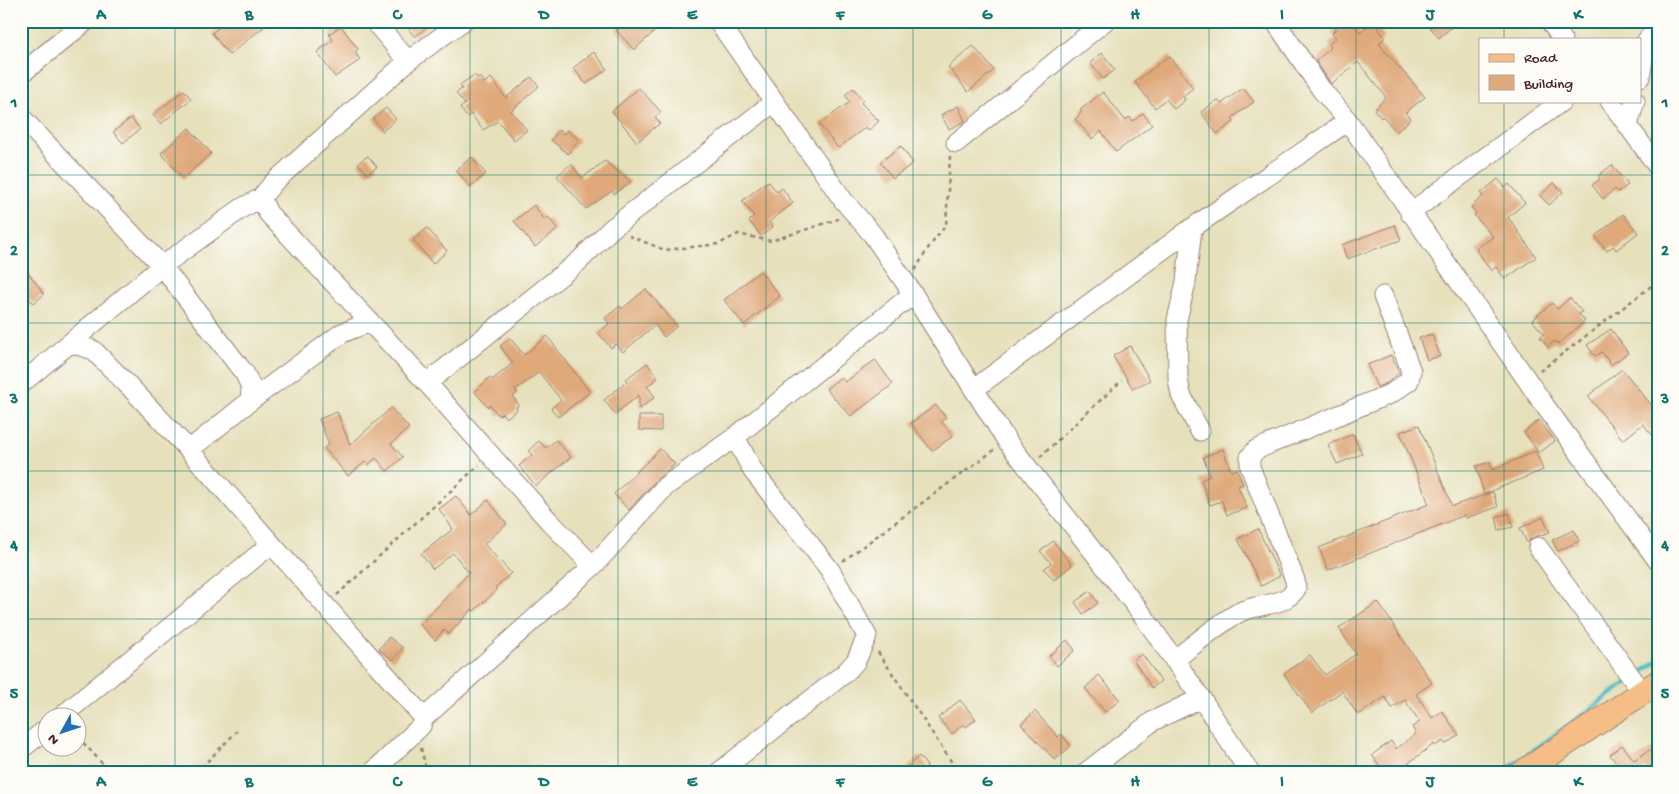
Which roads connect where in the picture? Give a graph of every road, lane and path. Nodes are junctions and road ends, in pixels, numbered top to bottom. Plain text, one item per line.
1 (86, 21) edge
2 (374, 21) edge
3 (463, 21) edge
4 (1105, 21) edge
5 (1275, 21) edge
6 (1550, 21) edge
7 (728, 25) edge
8 (1658, 25) edge
9 (1561, 38) edge
10 (408, 61) junction
11 (1642, 65) edge
12 (21, 74) edge
13 (774, 102) junction
14 (1561, 102) edge
15 (1611, 102) edge
16 (1635, 102) edge
17 (21, 117) edge
18 (1348, 121) junction
19 (1628, 125) junction
20 (956, 143) joint
21 (1658, 167) edge
22 (261, 198) junction
23 (1410, 213) junction
24 (859, 221) junction
25 (612, 228) junction
26 (1192, 228) junction
27 (162, 266) junction
28 (1658, 281) edge
29 (910, 289) junction
30 (1383, 296) dead end
31 (370, 322) junction
32 (89, 327) junction
33 (71, 342) junction
34 (93, 350) junction
35 (1122, 380) dead end
36 (1528, 380) junction
37 (427, 383) junction
38 (21, 384) edge
39 (974, 389) junction
40 (250, 401) junction
41 (1200, 431) dead end
42 (735, 437) junction
43 (1007, 441) junction
44 (188, 450) junction
45 (490, 456) junction
46 (1028, 468) junction
47 (270, 544) junction
48 (1538, 548) dead end
49 (1658, 561) edge
50 (593, 566) junction
51 (830, 570) junction
52 (324, 606) junction
53 (867, 636) junction
54 (1174, 660) junction
55 (1650, 687) edge
56 (1201, 698) junction
57 (74, 706) edge
58 (422, 722) junction
59 (237, 731) dead end
60 (38, 736) edge
61 (88, 748) edge
62 (21, 749) edge
63 (111, 773) edge
64 (196, 773) edge
65 (372, 773) edge
66 (427, 773) edge
67 (718, 773) edge
68 (960, 773) edge
69 (1085, 773) edge
70 (1250, 773) edge
71 (1522, 773) edge

1 - 12 street
2 - 10 street
3 - 10 street
4 - 20 street
5 - 18 street
6 - 9 street
7 - 13 street
8 - 11 street
10 - 22 street
13 - 24 street
13 - 25 street
14 - 23 street
15 - 19 street
16 - 19 street
17 - 27 street
18 - 23 street
18 - 26 street
19 - 21 street
20 - 29 path
22 - 27 street
22 - 31 street
23 - 36 street
24 - 25 path
24 - 29 street
25 - 37 street
26 - 39 street
26 - 41 street
27 - 32 street
27 - 40 street
28 - 36 path
29 - 39 street
29 - 42 street
30 - 54 street
31 - 37 street
31 - 40 street
32 - 33 street
32 - 34 street
33 - 34 street
33 - 38 street
34 - 44 street
35 - 46 path
36 - 49 street
37 - 45 street
39 - 43 street
40 - 44 street
42 - 50 street
42 - 51 street
43 - 46 street
43 - 51 path
44 - 47 street
45 - 50 street
45 - 52 path
46 - 54 street
47 - 52 street
47 - 57 street
48 - 55 street
50 - 58 street
51 - 53 street
52 - 58 street
53 - 67 street
53 - 68 path
54 - 56 street
55 - 71 main road
56 - 69 street
56 - 70 street
58 - 65 street
58 - 66 path
59 - 64 path
60 - 62 street
61 - 63 path

